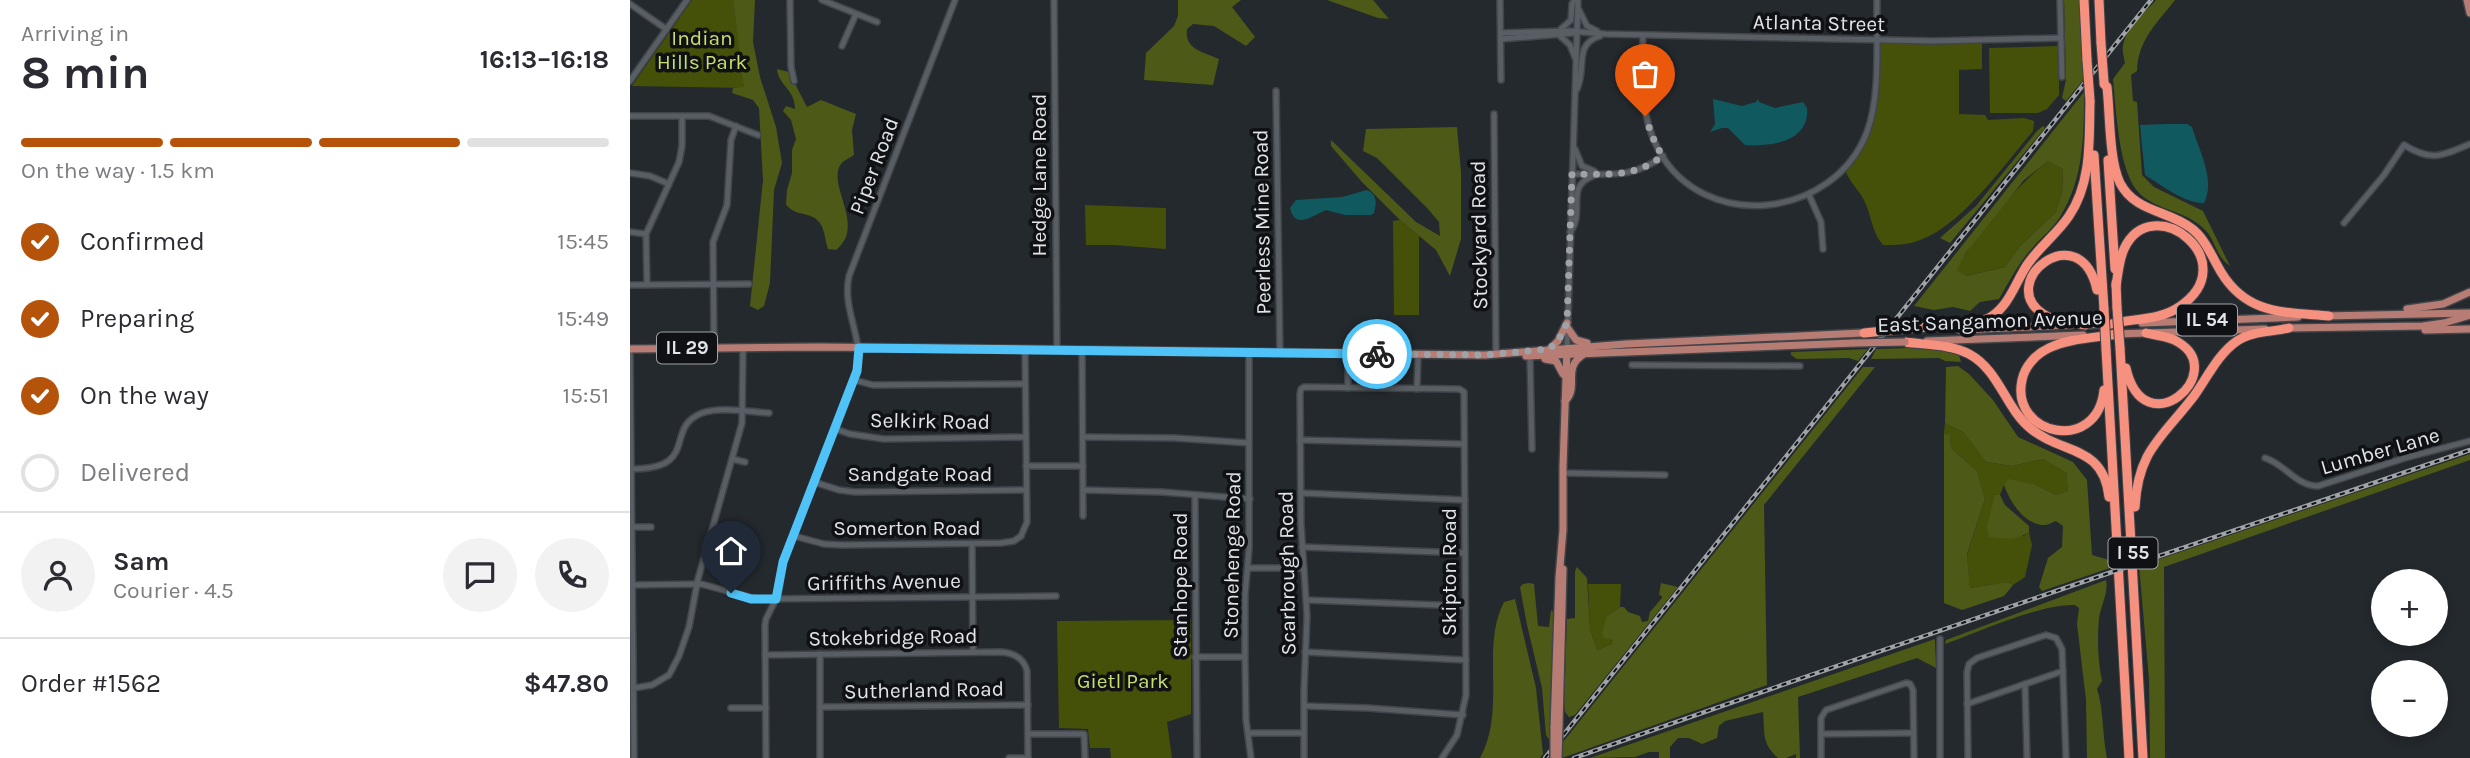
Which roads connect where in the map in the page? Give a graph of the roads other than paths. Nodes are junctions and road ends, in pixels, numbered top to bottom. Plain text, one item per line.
1 (687, 0) edge
2 (790, 0) edge
3 (822, 0) edge
4 (955, 0) edge
5 (1054, 0) edge
6 (1500, 0) edge
7 (1577, 0) edge
8 (1877, 0) edge
9 (2060, 0) edge
10 (2084, 0) edge
11 (2099, 0) edge
12 (2467, 0) edge
13 (630, 4) edge
14 (1578, 8) junction
15 (2470, 13) edge
16 (856, 14) junction
17 (877, 22) dead end
18 (666, 29) junction
19 (1557, 33) junction
20 (1578, 33) junction
21 (1610, 34) junction
22 (1643, 35) junction
23 (1502, 36) junction
24 (2060, 38) junction
25 (1876, 40) junction
26 (842, 46) dead end
27 (1577, 61) junction
28 (2062, 77) dead end
29 (794, 80) dead end
30 (1501, 80) dead end
31 (630, 81) edge
32 (2104, 83) junction
33 (1276, 91) dead end
34 (1576, 91) junction
35 (2090, 101) junction
36 (1494, 114) dead end
37 (630, 116) edge
38 (682, 116) junction
39 (736, 126) junction
40 (758, 135) dead end
41 (1573, 141) junction
42 (2470, 144) edge
43 (1662, 156) junction
44 (630, 173) edge
45 (1572, 174) junction
46 (1596, 174) junction
47 (1614, 174) junction
48 (669, 184) junction
49 (1809, 195) junction
50 (2344, 223) dead end
51 (630, 232) edge
52 (1570, 233) junction
53 (646, 234) junction
54 (1823, 249) dead end
55 (713, 284) junction
56 (748, 284) dead end
57 (630, 285) edge
58 (647, 285) junction
59 (2116, 286) junction
60 (2470, 292) edge
61 (2470, 314) edge
62 (2105, 315) junction
63 (2354, 315) junction
64 (2329, 316) junction
65 (1567, 325) junction
66 (2085, 325) junction
67 (2289, 328) junction
68 (2306, 328) junction
69 (2470, 329) edge
70 (1914, 330) junction
71 (1863, 333) joint
72 (2146, 333) junction
73 (2117, 334) junction
74 (1905, 342) junction
75 (1626, 344) junction
76 (714, 348) junction
77 (743, 348) junction
78 (859, 348) junction
79 (2120, 348) junction
80 (1549, 349) junction
81 (1025, 350) junction
82 (630, 351) edge
83 (1057, 351) junction
84 (1082, 351) junction
85 (1567, 352) junction
86 (1249, 353) junction
87 (1280, 353) junction
88 (1348, 354) junction
89 (1510, 354) junction
90 (1584, 354) junction
91 (1418, 355) junction
92 (1496, 355) junction
93 (1527, 358) junction
94 (2106, 360) junction
95 (1632, 365) dead end
96 (1800, 366) dead end
97 (853, 380) junction
98 (1565, 381) junction
99 (1025, 384) junction
100 (1348, 388) junction
101 (1417, 389) junction
102 (1564, 401) junction
103 (743, 411) junction
104 (769, 413) dead end
105 (835, 429) junction
106 (1026, 437) junction
107 (1083, 437) junction
108 (1300, 440) junction
109 (2470, 441) edge
110 (1250, 443) junction
111 (1464, 444) junction
112 (1532, 449) dead end
113 (2264, 458) dead end
114 (732, 459) junction
115 (745, 462) dead end
116 (1026, 466) junction
117 (1083, 466) junction
118 (631, 469) edge
119 (1563, 473) junction
120 (1665, 475) dead end
121 (814, 482) junction
122 (1027, 490) junction
123 (1083, 490) junction
124 (1301, 494) junction
125 (1195, 496) junction
126 (1250, 499) junction
127 (1465, 500) junction
128 (1083, 516) dead end
129 (632, 527) junction
130 (651, 527) dead end
131 (794, 536) junction
132 (972, 544) junction
133 (1302, 547) junction
134 (1465, 553) junction
135 (2133, 558) junction
136 (1248, 568) junction
137 (1304, 568) junction
138 (697, 584) junction
139 (631, 585) edge
140 (1056, 596) dead end
141 (972, 597) junction
142 (776, 599) junction
143 (1306, 600) junction
144 (1465, 606) junction
145 (2121, 614) junction
146 (1940, 639) dead end
147 (973, 652) junction
148 (1305, 652) junction
149 (820, 654) junction
150 (765, 655) junction
151 (1195, 657) junction
152 (1245, 657) junction
153 (1466, 660) junction
154 (2063, 671) junction
155 (2025, 684) junction
156 (634, 688) junction
157 (1967, 704) junction
158 (1028, 705) junction
159 (1304, 706) junction
160 (820, 707) junction
161 (731, 708) dead end
162 (765, 708) junction
163 (1463, 715) junction
164 (1248, 733) junction
165 (1304, 733) junction
166 (1913, 733) junction
167 (1028, 734) junction
168 (1821, 734) junction
169 (634, 758) edge
170 (766, 758) edge
171 (820, 758) edge
172 (1009, 758) edge
173 (1028, 758) edge
174 (1085, 758) edge
175 (1197, 758) edge
176 (1251, 758) edge
177 (1304, 758) edge
178 (1443, 758) edge
179 (1556, 758) edge
180 (1821, 758) edge
181 (1914, 758) edge
182 (1940, 758) edge
183 (1968, 758) edge
184 (2027, 758) edge
185 (2066, 758) edge
186 (2129, 758) edge
187 (2143, 758) edge

1 - 18 street
2 - 29 street
3 - 16 street
4 - 78 street, Piper Road
5 - 83 street, Hedge Lane Road
6 - 23 street
7 - 14 street
7 - 19 street
8 - 25 street
9 - 24 street
10 - 35 highway, I 55, bridge
11 - 32 highway, I 55, bridge
12 - 15 main road
13 - 18 street
14 - 20 street
14 - 21 street
16 - 17 street
16 - 26 street
18 - 31 street
19 - 20 street, Atlanta Street
19 - 23 street, Atlanta Street
19 - 27 street
20 - 21 street, Atlanta Street
20 - 27 street
21 - 22 street, Atlanta Street
21 - 34 street
22 - 25 street, Atlanta Street
22 - 43 street
23 - 30 street
24 - 25 street, Atlanta Street
24 - 28 street
25 - 49 street
27 - 34 street
32 - 59 highway, I 55
32 - 64 highway
33 - 87 street, Peerless Mine Road
34 - 41 street
35 - 62 highway, I 55
35 - 70 highway
36 - 92 street, Stockyard Road
37 - 38 street
38 - 39 street
38 - 48 street
39 - 40 street
39 - 55 street
41 - 45 street
41 - 47 street
42 - 50 street
43 - 47 street
43 - 49 street
44 - 48 street
45 - 46 street
45 - 52 street
46 - 47 street
46 - 52 street
48 - 53 street
49 - 54 street
51 - 53 street
52 - 65 street
53 - 58 street
55 - 56 street
55 - 58 street
55 - 76 street
57 - 58 street
59 - 62 highway
59 - 79 highway, I 55, bridge
60 - 63 main road, East Sangamon Avenue / IL 54
61 - 63 main road, East Sangamon Avenue
61 - 68 main road, East Sangamon Avenue / IL 54
62 - 64 main road, East Sangamon Avenue / IL 54
62 - 66 main road, East Sangamon Avenue / IL 54
62 - 66 highway
62 - 94 highway, I 55, bridge
63 - 64 main road, East Sangamon Avenue / IL 54
65 - 75 main road
65 - 80 main road
65 - 85 street
66 - 70 main road, East Sangamon Avenue
67 - 68 main road, East Sangamon Avenue / IL 54
67 - 72 main road, East Sangamon Avenue / IL 54
67 - 135 highway
68 - 69 main road
70 - 71 highway, bridge
71 - 75 main road, East Sangamon Avenue
72 - 73 main road, East Sangamon Avenue / IL 54
72 - 79 highway
73 - 74 main road, East Sangamon Avenue
73 - 94 highway
74 - 90 main road, East Sangamon Avenue, bridge
74 - 145 highway
75 - 85 main road, East Sangamon Avenue
76 - 77 main road, East Sangamon Avenue / IL 29
76 - 82 main road, East Sangamon Avenue / IL 29
77 - 78 main road, East Sangamon Avenue / IL 29
77 - 103 street
78 - 81 main road, East Sangamon Avenue / IL 29
78 - 97 street
79 - 135 highway, I 55
80 - 85 main road, East Sangamon Avenue / IL 29
80 - 89 main road, East Sangamon Avenue / IL 29
81 - 83 main road, East Sangamon Avenue / IL 29
81 - 99 street
82 - 118 street
83 - 84 main road, East Sangamon Avenue / IL 29
84 - 86 main road, East Sangamon Avenue / IL 29
84 - 107 street
85 - 90 main road, East Sangamon Avenue
85 - 93 main road, East Sangamon Avenue / IL 29
85 - 98 main road
86 - 87 main road, East Sangamon Avenue / IL 29
86 - 110 street, Stonehenge Road
87 - 88 main road, East Sangamon Avenue / IL 29
88 - 91 main road, East Sangamon Avenue / IL 29
88 - 100 street
89 - 92 main road, East Sangamon Avenue / IL 29
89 - 93 main road, East Sangamon Avenue / IL 29
90 - 102 main road
91 - 92 main road, East Sangamon Avenue / IL 29
91 - 101 street
93 - 98 main road
93 - 112 street
94 - 145 highway, I 55
95 - 96 street
97 - 99 street
97 - 105 street
98 - 102 main road
99 - 106 street
100 - 101 street
100 - 108 street, Scarbrough Road
101 - 111 street, Skipton Road
102 - 119 main road
103 - 104 street
103 - 114 street
103 - 118 street
105 - 106 street, Selkirk Road
105 - 121 street
106 - 116 street
107 - 110 street
107 - 117 street
108 - 111 street
108 - 124 street, Scarbrough Road
109 - 113 street, Lumber Lane
110 - 126 street, Stonehenge Road
111 - 127 street, Skipton Road
114 - 115 street
114 - 138 street
116 - 117 street
116 - 122 street
117 - 123 street
118 - 129 street
119 - 120 street
119 - 179 main road, bridge
121 - 122 street, Sandgate Road
121 - 131 street
122 - 132 street, Somerton Road
123 - 125 street
123 - 128 street
124 - 127 street
124 - 133 street, Scarbrough Road
125 - 126 street
125 - 151 street, Stanhope Road
126 - 136 street, Stonehenge Road
127 - 134 street, Skipton Road
129 - 130 street
129 - 139 street
131 - 132 street, Somerton Road
131 - 142 street
132 - 141 street
133 - 134 street
133 - 137 street, Scarbrough Road
134 - 144 street, Skipton Road
135 - 187 highway, I 55
136 - 137 street
136 - 152 street, Stonehenge Road
137 - 143 street, Scarbrough Road
138 - 139 street, Griffiths Avenue
138 - 142 street, Griffiths Avenue
138 - 156 street
139 - 156 street
140 - 141 street, Griffiths Avenue
141 - 142 street, Griffiths Avenue
141 - 147 street
142 - 150 street
143 - 144 street
143 - 148 street, Scarbrough Road
144 - 153 street, Skipton Road
145 - 186 highway, I 55
146 - 182 street
147 - 149 street, Stokebridge Road
147 - 158 street, Stokebridge Road
148 - 153 street
148 - 159 street, Scarbrough Road
149 - 150 street, Stokebridge Road
149 - 160 street
150 - 162 street
151 - 152 street
151 - 175 street, Stanhope Road
152 - 164 street, Stonehenge Road
153 - 163 street, Skipton Road
154 - 155 street
154 - 157 street
154 - 185 street
155 - 157 street
155 - 184 street
156 - 169 street
157 - 183 street
158 - 160 street, Sutherland Road
158 - 167 street
159 - 163 street
159 - 165 street, Scarbrough Road
160 - 171 street
161 - 162 street
162 - 170 street
163 - 178 street, Skipton Road
164 - 165 street
164 - 176 street, Stonehenge Road
165 - 177 street, Scarbrough Road
166 - 168 street
166 - 168 street
166 - 181 street
167 - 173 street
167 - 174 street
168 - 180 street
172 - 173 street

